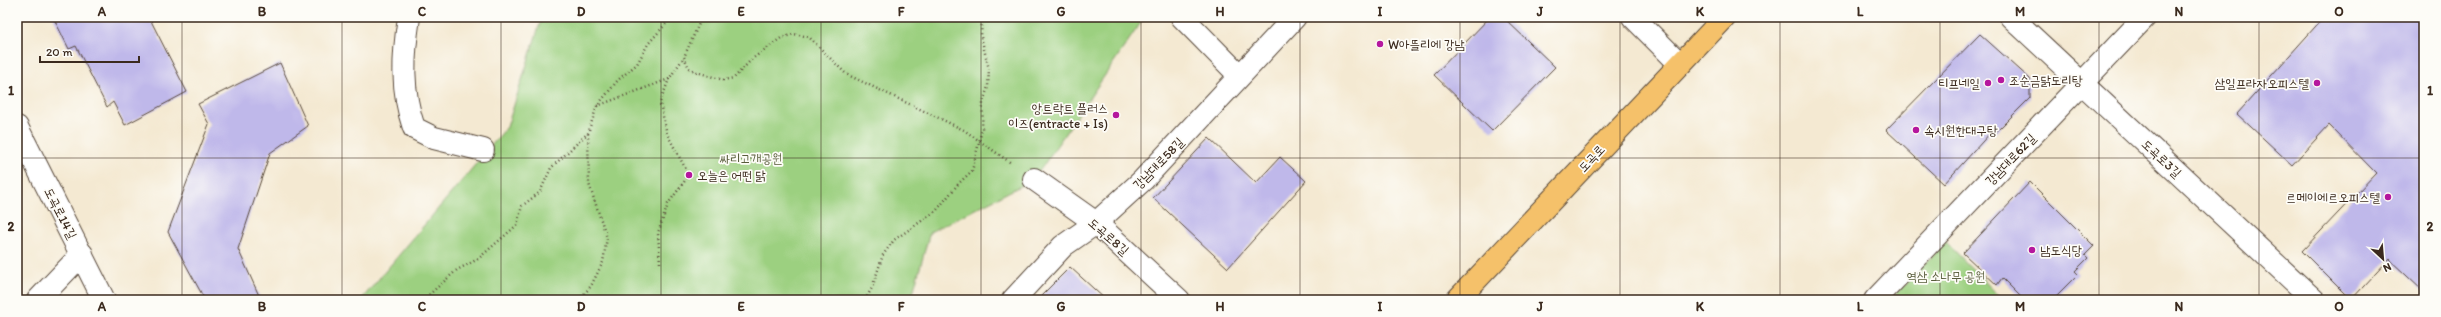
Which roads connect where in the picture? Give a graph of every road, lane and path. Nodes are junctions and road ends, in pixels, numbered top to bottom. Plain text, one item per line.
1 (409, 17) edge
2 (672, 17) edge
3 (702, 17) edge
4 (982, 17) edge
5 (1182, 17) edge
6 (1295, 17) edge
7 (1633, 17) edge
8 (1724, 17) edge
9 (2011, 17) edge
10 (2145, 17) edge
11 (684, 57) junction
12 (1680, 64) junction
13 (1239, 75) junction
14 (669, 79) junction
15 (2082, 83) junction
16 (597, 106) junction
17 (17, 127) edge
18 (588, 133) junction
19 (979, 141) junction
20 (483, 150) dead end
21 (1034, 179) joint
22 (1096, 223) junction
23 (82, 254) junction
24 (660, 264) dead end
25 (38, 300) edge
26 (104, 300) edge
27 (423, 300) edge
28 (579, 300) edge
29 (866, 300) edge
30 (1013, 300) edge
31 (1179, 300) edge
32 (1458, 300) edge
33 (1875, 300) edge
34 (2314, 300) edge

1 - 20 street
2 - 16 path
3 - 11 path
4 - 19 path
5 - 13 street
6 - 13 street, 강남대로58길
7 - 12 street
8 - 12 main road, 도곡로
9 - 15 street, 도곡로3길
10 - 15 street, 강남대로62길
11 - 14 path
11 - 19 path
12 - 32 main road, 도곡로
13 - 22 street, 강남대로58길
14 - 16 path
14 - 24 path
15 - 33 street, 강남대로62길
15 - 34 street, 도곡로3길
16 - 18 path
17 - 23 street, 도곡로14길
18 - 27 path
18 - 28 path
19 - 21 path
19 - 29 path
21 - 22 street, 도곡로8길
22 - 30 street, 강남대로58길
22 - 31 street, 도곡로8길
23 - 25 street
23 - 26 street, 도곡로14길

